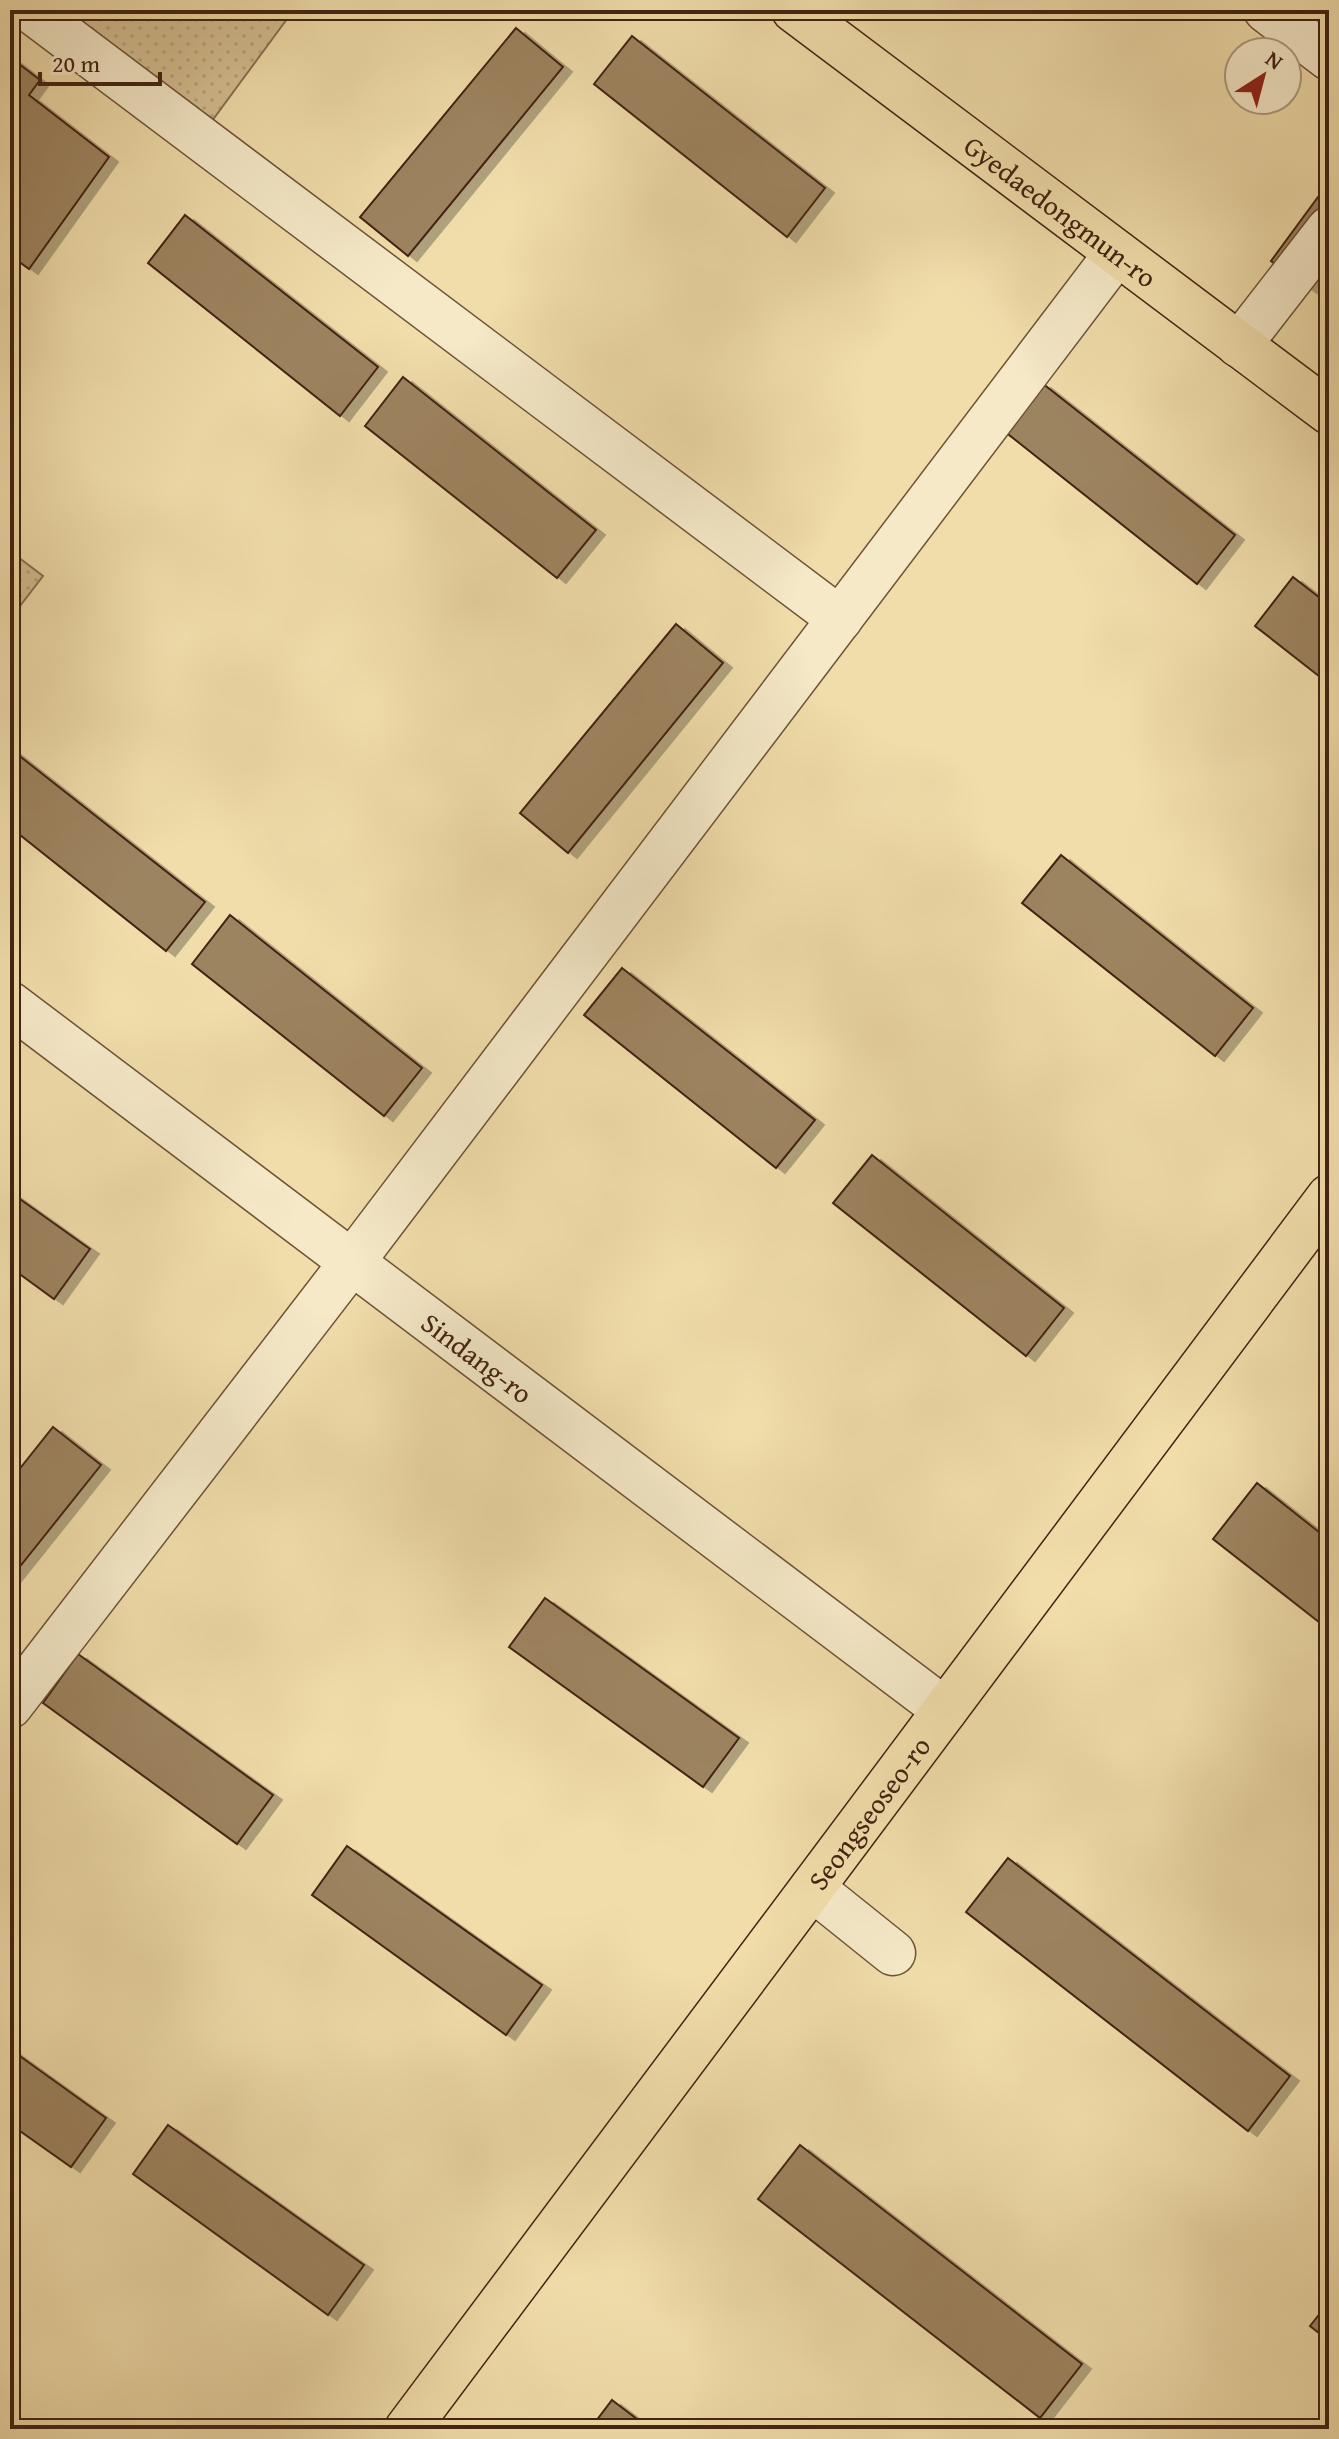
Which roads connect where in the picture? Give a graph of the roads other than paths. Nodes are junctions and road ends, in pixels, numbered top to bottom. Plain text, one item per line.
1 (30, 10) edge
2 (794, 10) edge
3 (1266, 10) edge
4 (1329, 58) edge
5 (1329, 229) edge
6 (1117, 253) junction
7 (1239, 345) junction
8 (1329, 412) edge
9 (840, 619) junction
10 (10, 1004) edge
11 (1329, 1197) edge
12 (352, 1262) junction
13 (10, 1706) edge
14 (945, 1710) junction
15 (812, 1888) junction
16 (893, 1953) dead end
17 (407, 2429) edge

1 - 9 street
2 - 6 main road, Gyedaedongmun-ro
3 - 4 street
5 - 7 street
6 - 7 main road, Gyedaedongmun-ro
6 - 9 street
7 - 8 main road, Gyedaedongmun-ro
9 - 12 street
10 - 12 street, Sindang-ro
11 - 14 main road, Seongseoseo-ro
12 - 13 street
12 - 14 street, Sindang-ro
14 - 15 main road, Seongseoseo-ro
15 - 16 street
15 - 17 main road, Seongseoseo-ro

